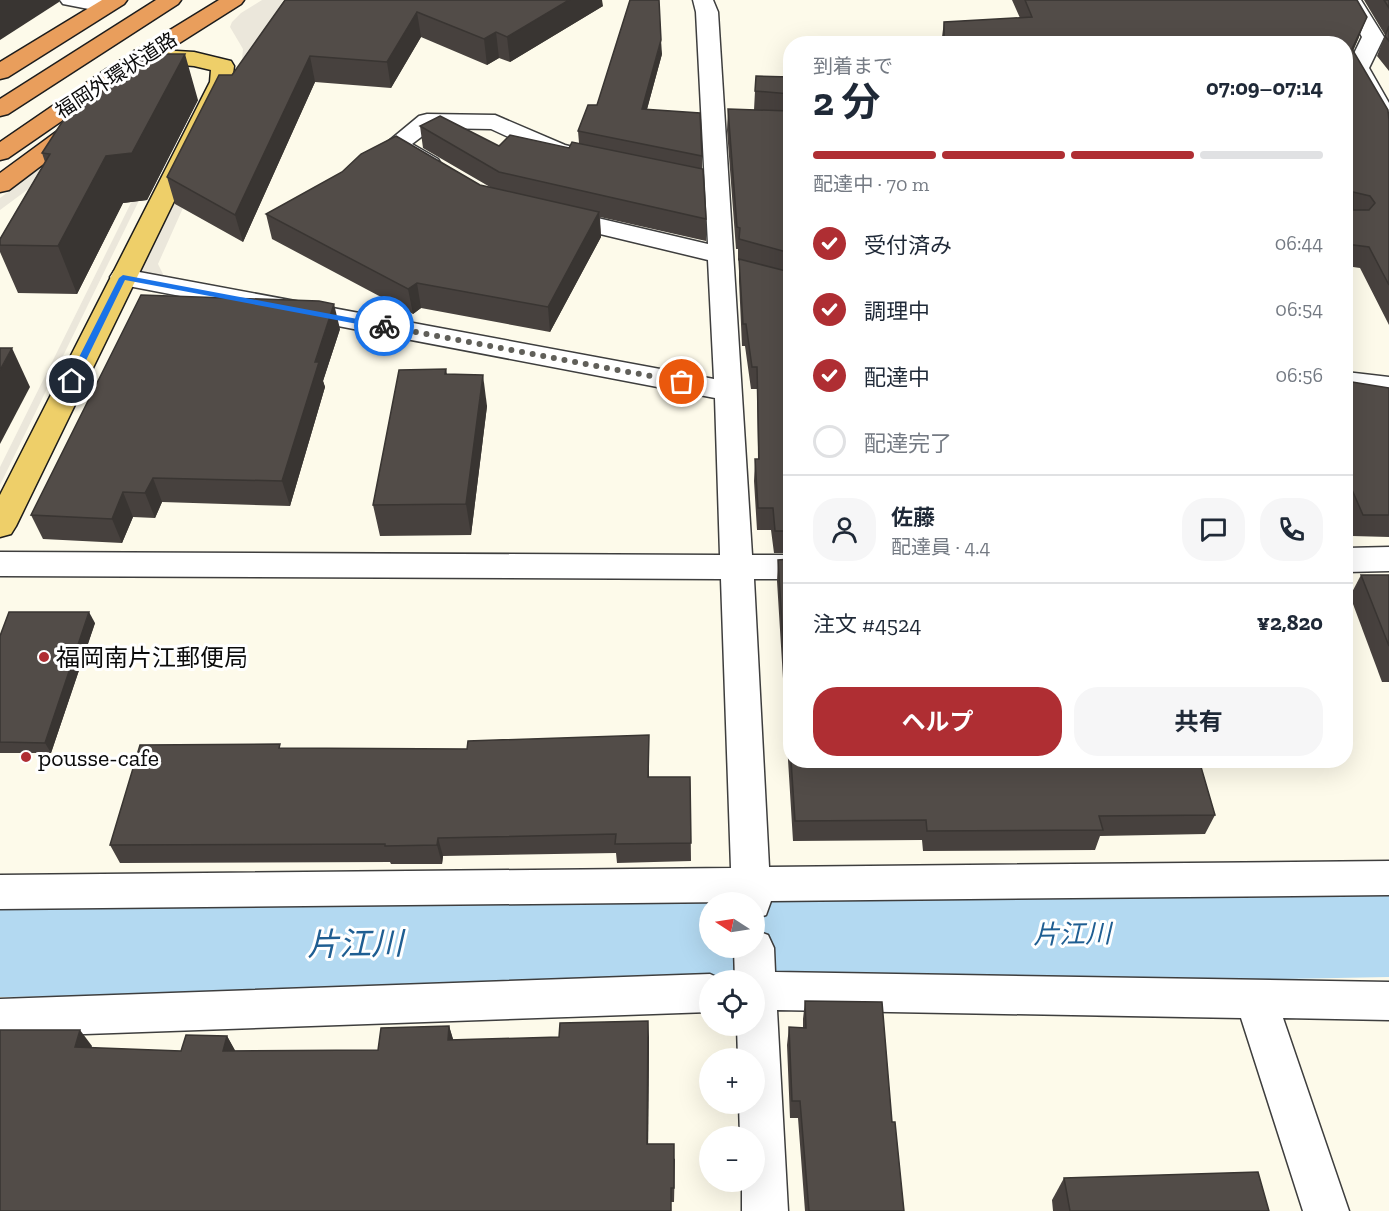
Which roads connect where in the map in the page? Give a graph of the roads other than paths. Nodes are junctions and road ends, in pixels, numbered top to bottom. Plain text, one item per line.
1 (70, 0) edge
2 (158, 0) edge
3 (171, 0) edge
4 (233, 0) edge
5 (703, 0) edge
6 (1352, 0) edge
7 (110, 3) edge
8 (142, 56) junction
9 (0, 72) edge
10 (116, 73) junction
11 (0, 97) edge
12 (0, 109) edge
13 (1389, 124) edge
14 (0, 153) edge
15 (603, 160) edge
16 (445, 173) edge
17 (0, 185) edge
18 (538, 212) edge
19 (729, 265) junction
20 (123, 278) junction
21 (1353, 382) edge
22 (1389, 386) edge
23 (729, 391) junction
24 (0, 526) edge
25 (1389, 559) edge
26 (1353, 560) edge
27 (0, 564) edge
28 (783, 567) edge
29 (735, 568) junction
30 (1389, 878) edge
31 (0, 892) edge
32 (752, 892) edge
33 (699, 896) edge
34 (765, 896) edge
35 (765, 977) edge
36 (699, 993) edge
37 (1256, 1000) junction
38 (1389, 1001) edge
39 (0, 1017) edge
40 (758, 1036) edge
41 (765, 1211) edge
42 (1326, 1211) edge

1 - 7 street
2 - 11 highway, 福岡外環状道路
3 - 12 highway
4 - 8 highway, 福岡外環状道路
4 - 14 highway
5 - 19 street
6 - 13 street
7 - 9 highway
8 - 10 highway, 福岡外環状道路
8 - 20 main road
10 - 14 highway, 福岡外環状道路
10 - 17 highway
15 - 16 street
18 - 19 street
19 - 23 street
20 - 23 street
20 - 24 main road
21 - 22 street
23 - 29 street
25 - 26 street
27 - 29 street
28 - 29 street
29 - 32 street
30 - 34 street
31 - 33 street
35 - 37 street
36 - 39 street
37 - 38 street
37 - 42 street
40 - 41 street

